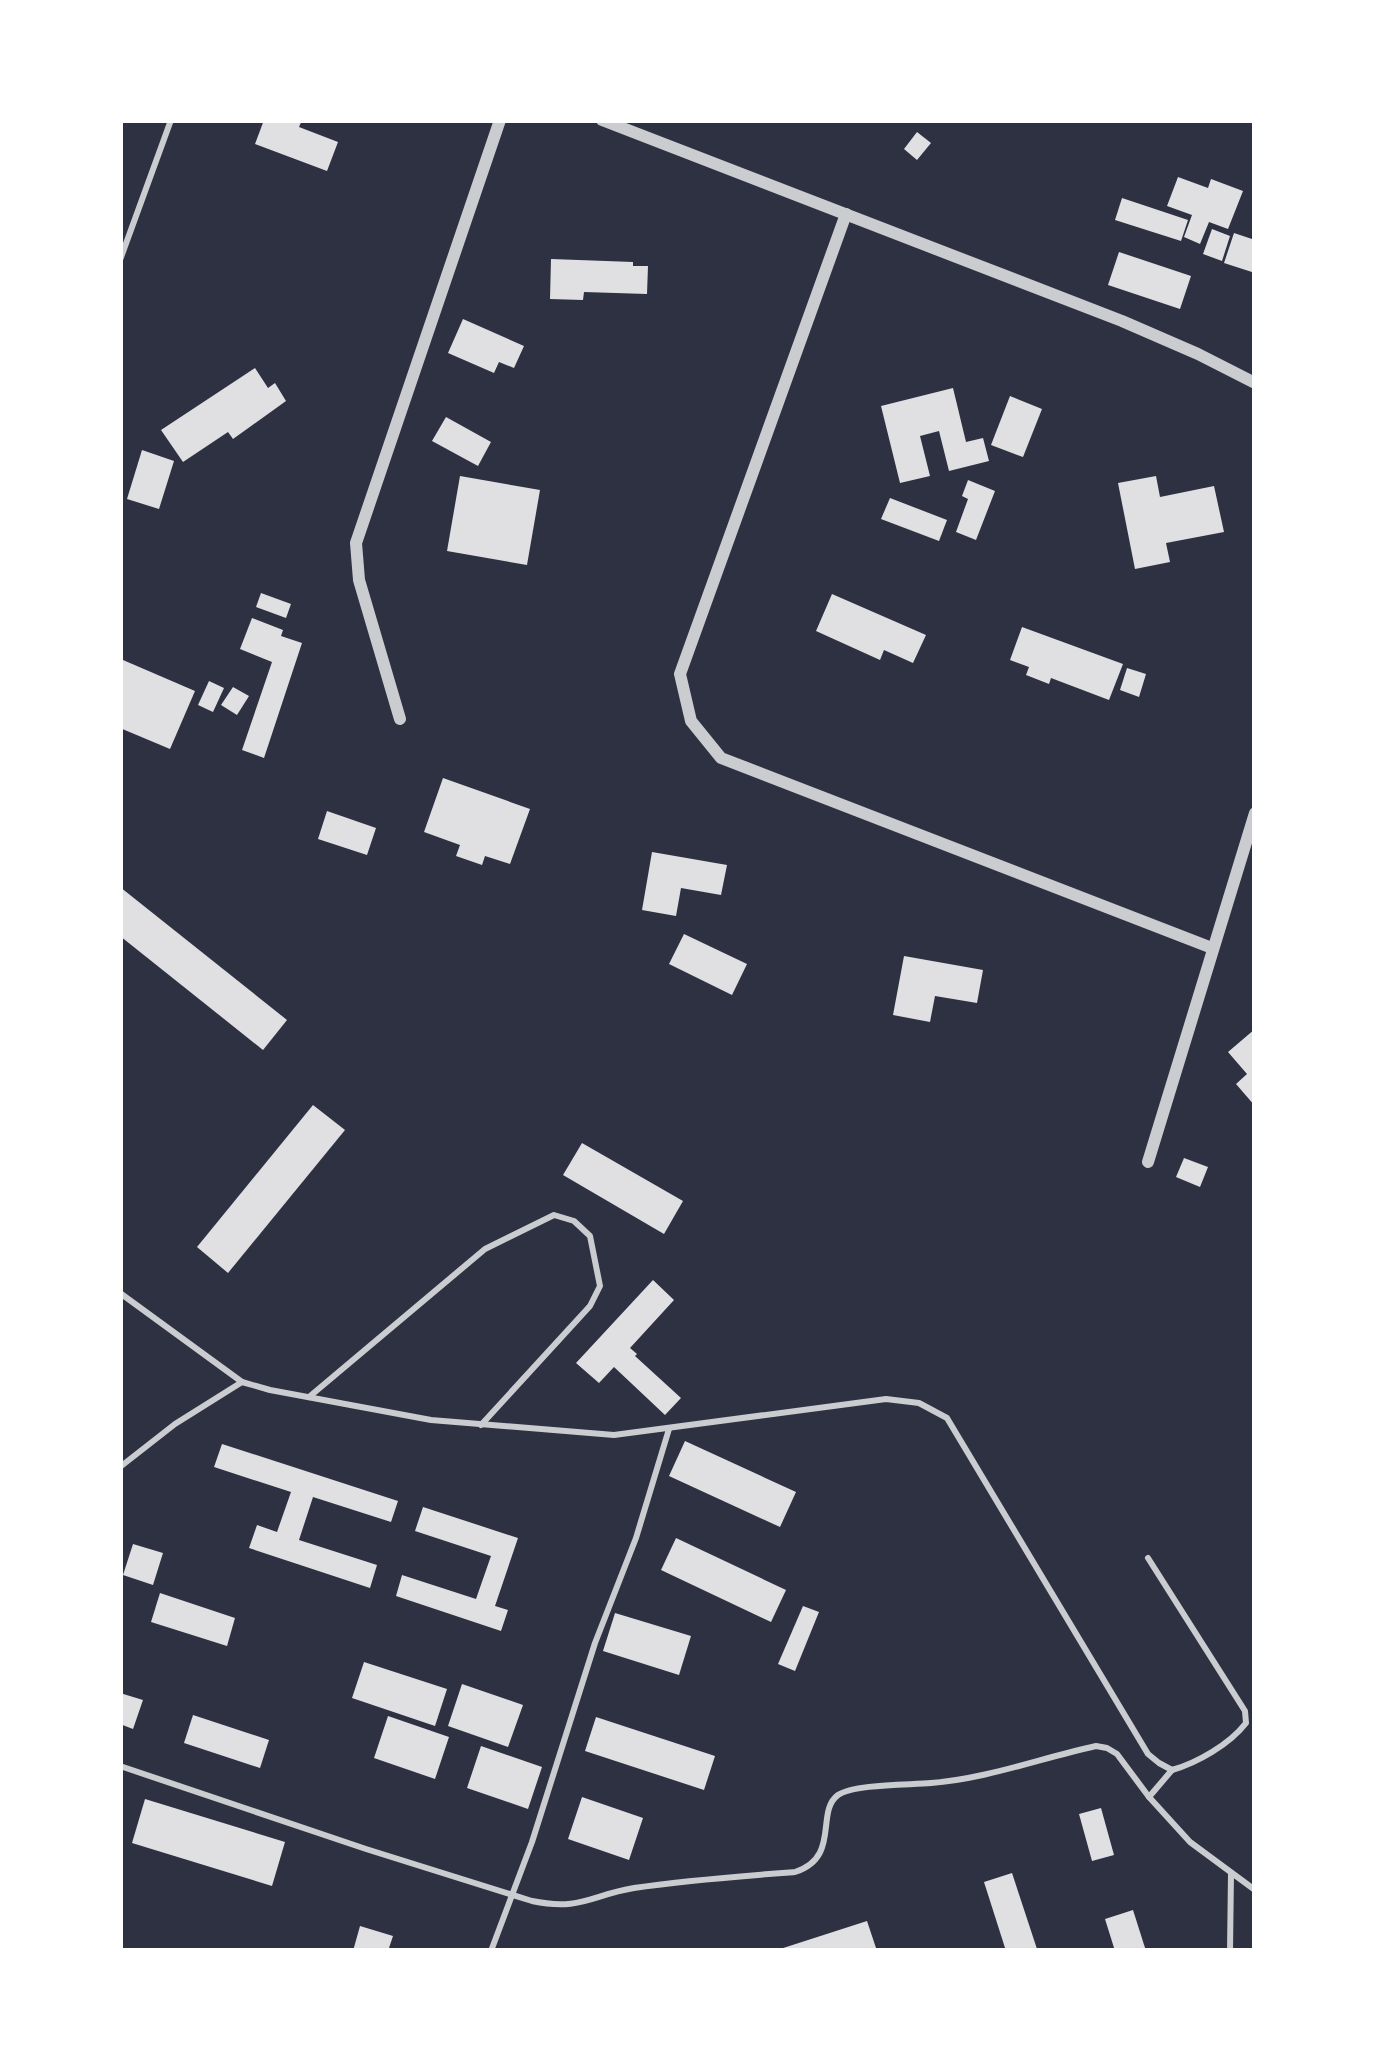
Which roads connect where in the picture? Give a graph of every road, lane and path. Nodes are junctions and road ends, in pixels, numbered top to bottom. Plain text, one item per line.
1 (171, 120) edge
2 (500, 120) edge
3 (602, 120) edge
4 (846, 214) junction
5 (120, 260) edge
6 (1255, 383) edge
7 (400, 719) dead end
8 (1255, 813) edge
9 (1212, 948) junction
10 (1148, 1162) dead end
11 (120, 1293) edge
12 (242, 1382) junction
13 (309, 1397) junction
14 (481, 1425) junction
15 (669, 1430) junction
16 (120, 1467) edge
17 (1148, 1558) dead end
18 (120, 1766) edge
19 (1172, 1770) junction
20 (1149, 1797) junction
21 (1231, 1873) junction
22 (1255, 1890) edge
23 (513, 1895) junction
24 (491, 1951) edge
25 (1230, 1951) edge

1 - 5 lane
2 - 7 street
3 - 4 street
4 - 6 street
4 - 9 street
8 - 9 street
9 - 10 street
11 - 12 lane
12 - 13 lane
12 - 16 lane
13 - 14 lane
13 - 14 lane
14 - 15 lane
15 - 19 lane
15 - 23 lane
17 - 19 lane
18 - 23 lane
19 - 20 lane
20 - 21 lane
20 - 23 lane
21 - 22 lane
21 - 25 lane
23 - 24 lane

